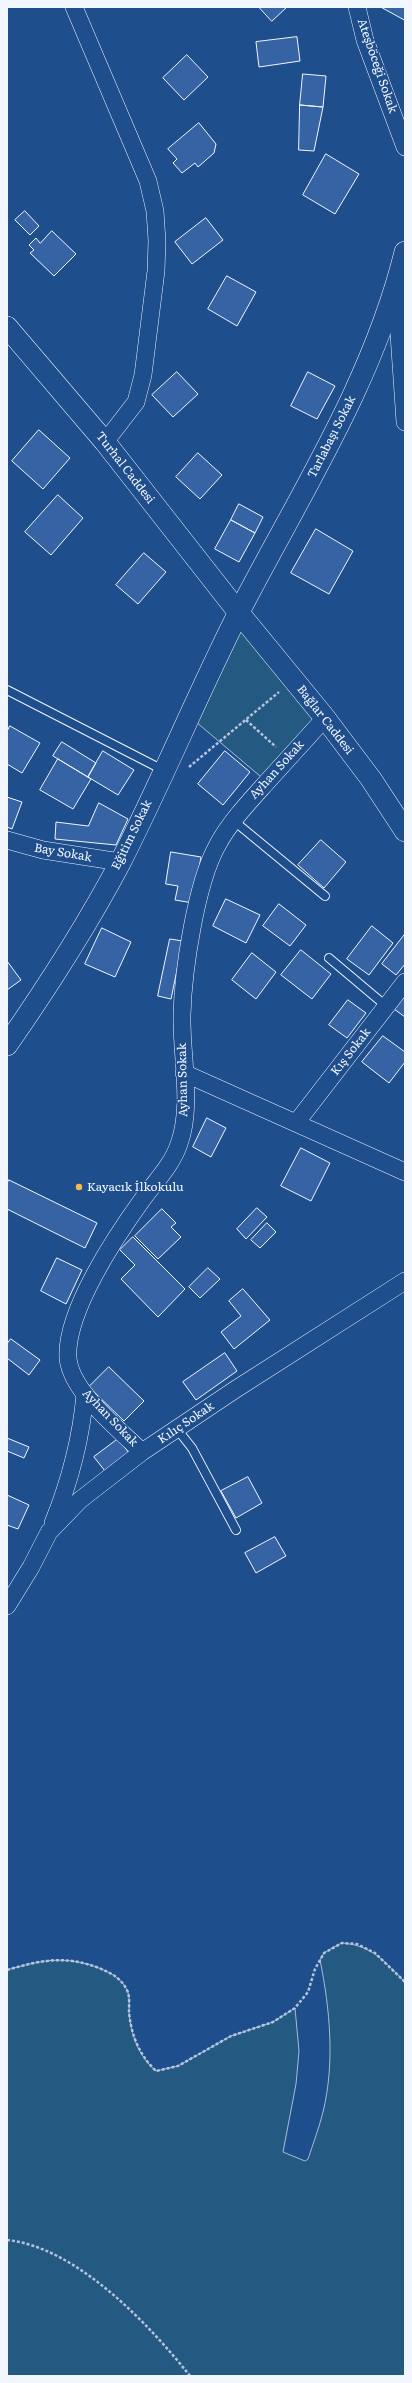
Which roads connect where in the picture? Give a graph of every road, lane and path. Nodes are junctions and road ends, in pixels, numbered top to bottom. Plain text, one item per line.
1 (74, 7) edge
2 (357, 7) edge
3 (405, 147) edge
4 (405, 252) edge
5 (396, 288) junction
6 (7, 327) edge
7 (405, 422) edge
8 (105, 442) junction
9 (239, 613) junction
10 (294, 680) junction
11 (7, 690) edge
12 (325, 718) junction
13 (246, 720) junction
14 (289, 758) junction
15 (166, 764) junction
16 (234, 821) junction
17 (405, 831) edge
18 (7, 840) edge
19 (120, 862) junction
20 (325, 896) dead end
21 (329, 958) dead end
22 (405, 982) edge
23 (386, 1006) junction
24 (7, 1045) edge
25 (184, 1073) junction
26 (296, 1123) junction
27 (405, 1172) edge
28 (405, 1281) edge
29 (84, 1394) junction
30 (177, 1429) junction
31 (142, 1452) junction
32 (236, 1530) dead end
33 (49, 1532) junction
34 (7, 1606) edge
35 (7, 1970) edge
36 (405, 1982) edge
37 (7, 2240) edge
38 (190, 2376) edge

1 - 8 street
2 - 3 street, Ateşböceği Sokak
4 - 5 street, Tarlabaşı Sokak
5 - 7 street
5 - 9 street, Tarlabaşı Sokak
6 - 8 street, Turhal Caddesi
8 - 9 street, Turhal Caddesi
9 - 10 street, Bağlar Caddesi
9 - 15 street, Eğitim Sokak
10 - 12 street, Bağlar Caddesi
10 - 13 path
11 - 15 lane
12 - 14 street, Ayhan Sokak
12 - 17 street, Bağlar Caddesi
13 - 14 path
13 - 15 path
14 - 16 street, Ayhan Sokak
15 - 19 street, Eğitim Sokak
16 - 20 lane
16 - 25 street, Ayhan Sokak
18 - 19 street, Bay Sokak
19 - 24 street, Eğitim Sokak
21 - 23 lane
22 - 23 street, Kış Sokak
23 - 26 street, Kış Sokak
25 - 26 street
25 - 29 street, Ayhan Sokak
26 - 27 street
28 - 30 street, Kılıç Sokak
29 - 31 street, Ayhan Sokak
29 - 33 street
30 - 31 street, Kılıç Sokak
30 - 32 lane
31 - 33 street, Kılıç Sokak
33 - 34 street, Kılıç Sokak
35 - 36 path
37 - 38 path

